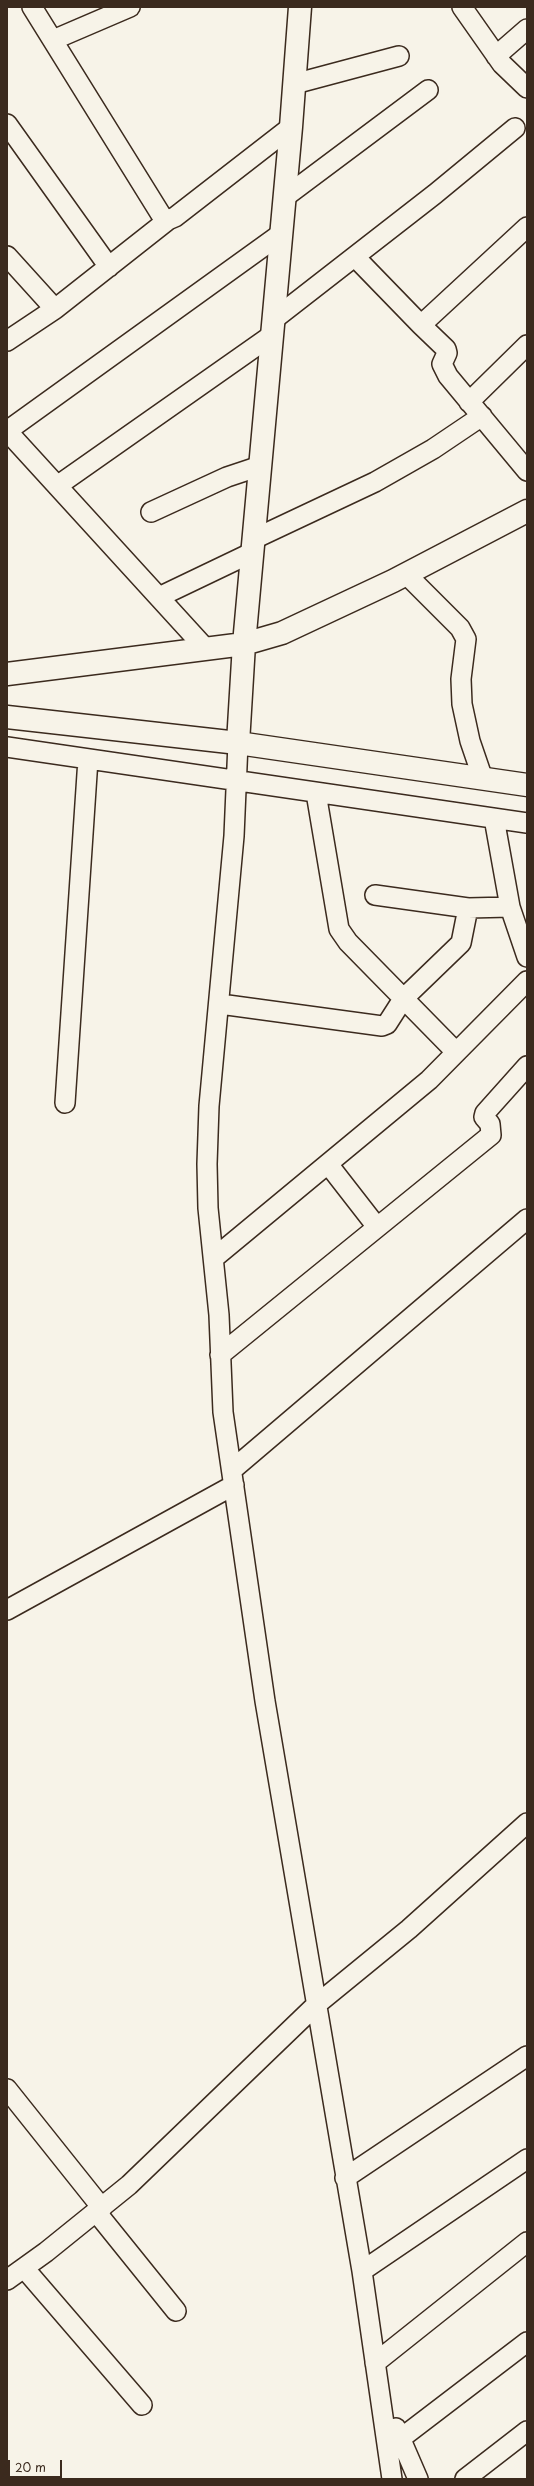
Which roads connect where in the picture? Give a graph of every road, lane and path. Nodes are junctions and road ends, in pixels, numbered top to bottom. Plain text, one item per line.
1 (32, 7) edge
2 (130, 7) edge
3 (300, 7) edge
4 (462, 7) edge
5 (527, 29) edge
6 (53, 40) junction
7 (398, 56) dead end
8 (496, 56) junction
9 (294, 84) junction
10 (527, 88) edge
11 (428, 90) dead end
12 (7, 124) edge
13 (291, 127) junction
14 (515, 128) dead end
15 (285, 197) junction
16 (168, 220) junction
17 (527, 228) edge
18 (282, 233) junction
19 (7, 256) edge
20 (355, 257) junction
21 (109, 267) junction
22 (55, 309) junction
23 (421, 325) junction
24 (273, 328) junction
25 (7, 341) edge
26 (527, 345) edge
27 (469, 402) junction
28 (482, 416) junction
29 (260, 466) junction
30 (527, 470) edge
31 (58, 486) junction
32 (527, 511) edge
33 (151, 512) dead end
34 (253, 545) junction
35 (406, 574) junction
36 (159, 597) junction
37 (244, 644) junction
38 (206, 649) junction
39 (7, 674) edge
40 (7, 717) edge
41 (7, 747) edge
42 (88, 758) junction
43 (237, 761) junction
44 (483, 779) junction
45 (527, 785) edge
46 (316, 793) junction
47 (494, 818) junction
48 (527, 823) edge
49 (375, 895) dead end
50 (510, 907) junction
51 (468, 908) junction
52 (527, 958) edge
53 (527, 981) edge
54 (403, 999) junction
55 (220, 1004) junction
56 (456, 1052) junction
57 (527, 1066) edge
58 (65, 1103) dead end
59 (328, 1164) junction
60 (527, 1219) edge
61 (377, 1227) junction
62 (214, 1258) junction
63 (220, 1355) junction
64 (233, 1478) junction
65 (7, 1610) edge
66 (527, 1823) edge
67 (316, 2005) junction
68 (527, 2056) edge
69 (7, 2090) edge
70 (527, 2159) edge
71 (346, 2178) junction
72 (100, 2210) junction
73 (527, 2242) edge
74 (24, 2268) junction
75 (362, 2271) junction
76 (7, 2280) edge
77 (176, 2311) dead end
78 (526, 2346) edge
79 (375, 2363) junction
80 (379, 2388) junction
81 (142, 2405) dead end
82 (527, 2431) edge
83 (400, 2439) junction
84 (392, 2479) edge
85 (418, 2479) edge
86 (465, 2479) edge

1 - 6 street
2 - 6 street
3 - 9 street
4 - 8 street
5 - 8 street
6 - 16 street
7 - 9 street
8 - 10 street
9 - 13 street
11 - 15 street
12 - 21 street
13 - 15 street
13 - 16 street
14 - 20 street
15 - 18 street
16 - 21 street
17 - 23 street
18 - 24 street
18 - 31 street
19 - 22 street
20 - 23 street
20 - 24 street
21 - 22 street
22 - 25 street
23 - 27 street
24 - 29 street
24 - 31 street
26 - 27 street
27 - 28 street
28 - 30 street
28 - 34 street
29 - 33 street
29 - 34 street
31 - 36 street
32 - 35 street
34 - 36 street
34 - 37 street
35 - 37 street
35 - 44 street
36 - 38 street
37 - 38 street
37 - 43 street
38 - 39 street
40 - 43 street
41 - 42 street
42 - 43 street
42 - 58 street
43 - 44 street
43 - 46 street
43 - 55 street
44 - 45 street
46 - 47 street
46 - 54 street
47 - 48 street
47 - 50 street
49 - 51 street
50 - 51 street
50 - 52 street
51 - 54 street
53 - 56 street
54 - 55 street
54 - 56 street
55 - 62 street
56 - 59 street
57 - 61 street
59 - 61 street
59 - 62 street
60 - 64 street
61 - 63 street
62 - 63 street
63 - 64 street
64 - 65 street
64 - 67 street
66 - 67 street
67 - 71 street
67 - 72 street
68 - 71 street
69 - 72 street
70 - 75 street
71 - 75 street
72 - 74 street
72 - 77 street
73 - 79 street
74 - 76 street
74 - 81 street
75 - 79 street
78 - 83 street
79 - 80 street
80 - 83 street
80 - 84 street
82 - 86 street
83 - 85 street

